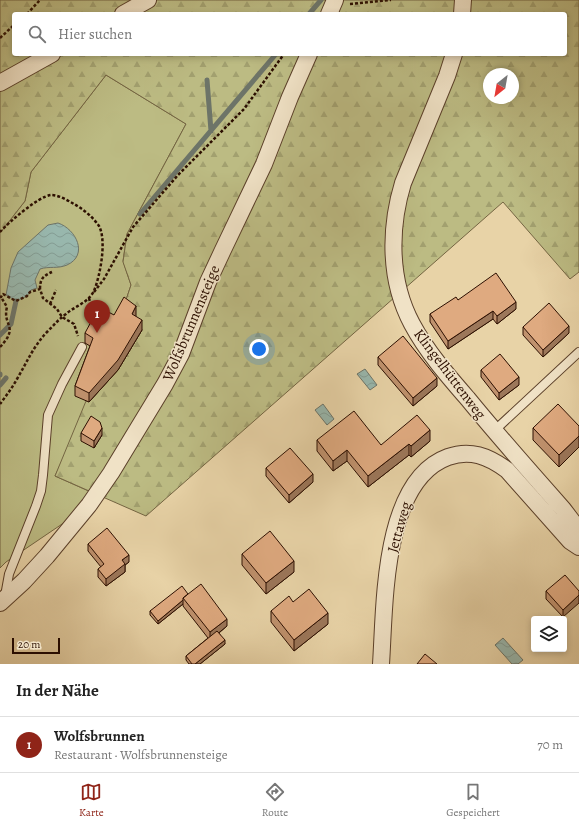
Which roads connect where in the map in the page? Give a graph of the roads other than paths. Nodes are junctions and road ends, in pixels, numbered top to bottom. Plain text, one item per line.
1 (148, 0) edge
2 (463, 0) edge
3 (127, 12) edge
4 (462, 12) edge
5 (48, 56) edge
6 (308, 56) edge
7 (453, 56) edge
8 (0, 83) edge
9 (82, 347) dead end
10 (579, 352) edge
11 (494, 431) junction
12 (579, 530) edge
13 (579, 547) edge
14 (2, 601) edge
15 (381, 664) edge

1 - 3 street
2 - 4 street
5 - 8 street
6 - 14 street, Wolfsbrunnensteige
7 - 11 street, Klingelhüttenweg
9 - 14 lane
10 - 11 lane
11 - 12 street, Klingelhüttenweg
13 - 15 street, Jettaweg

